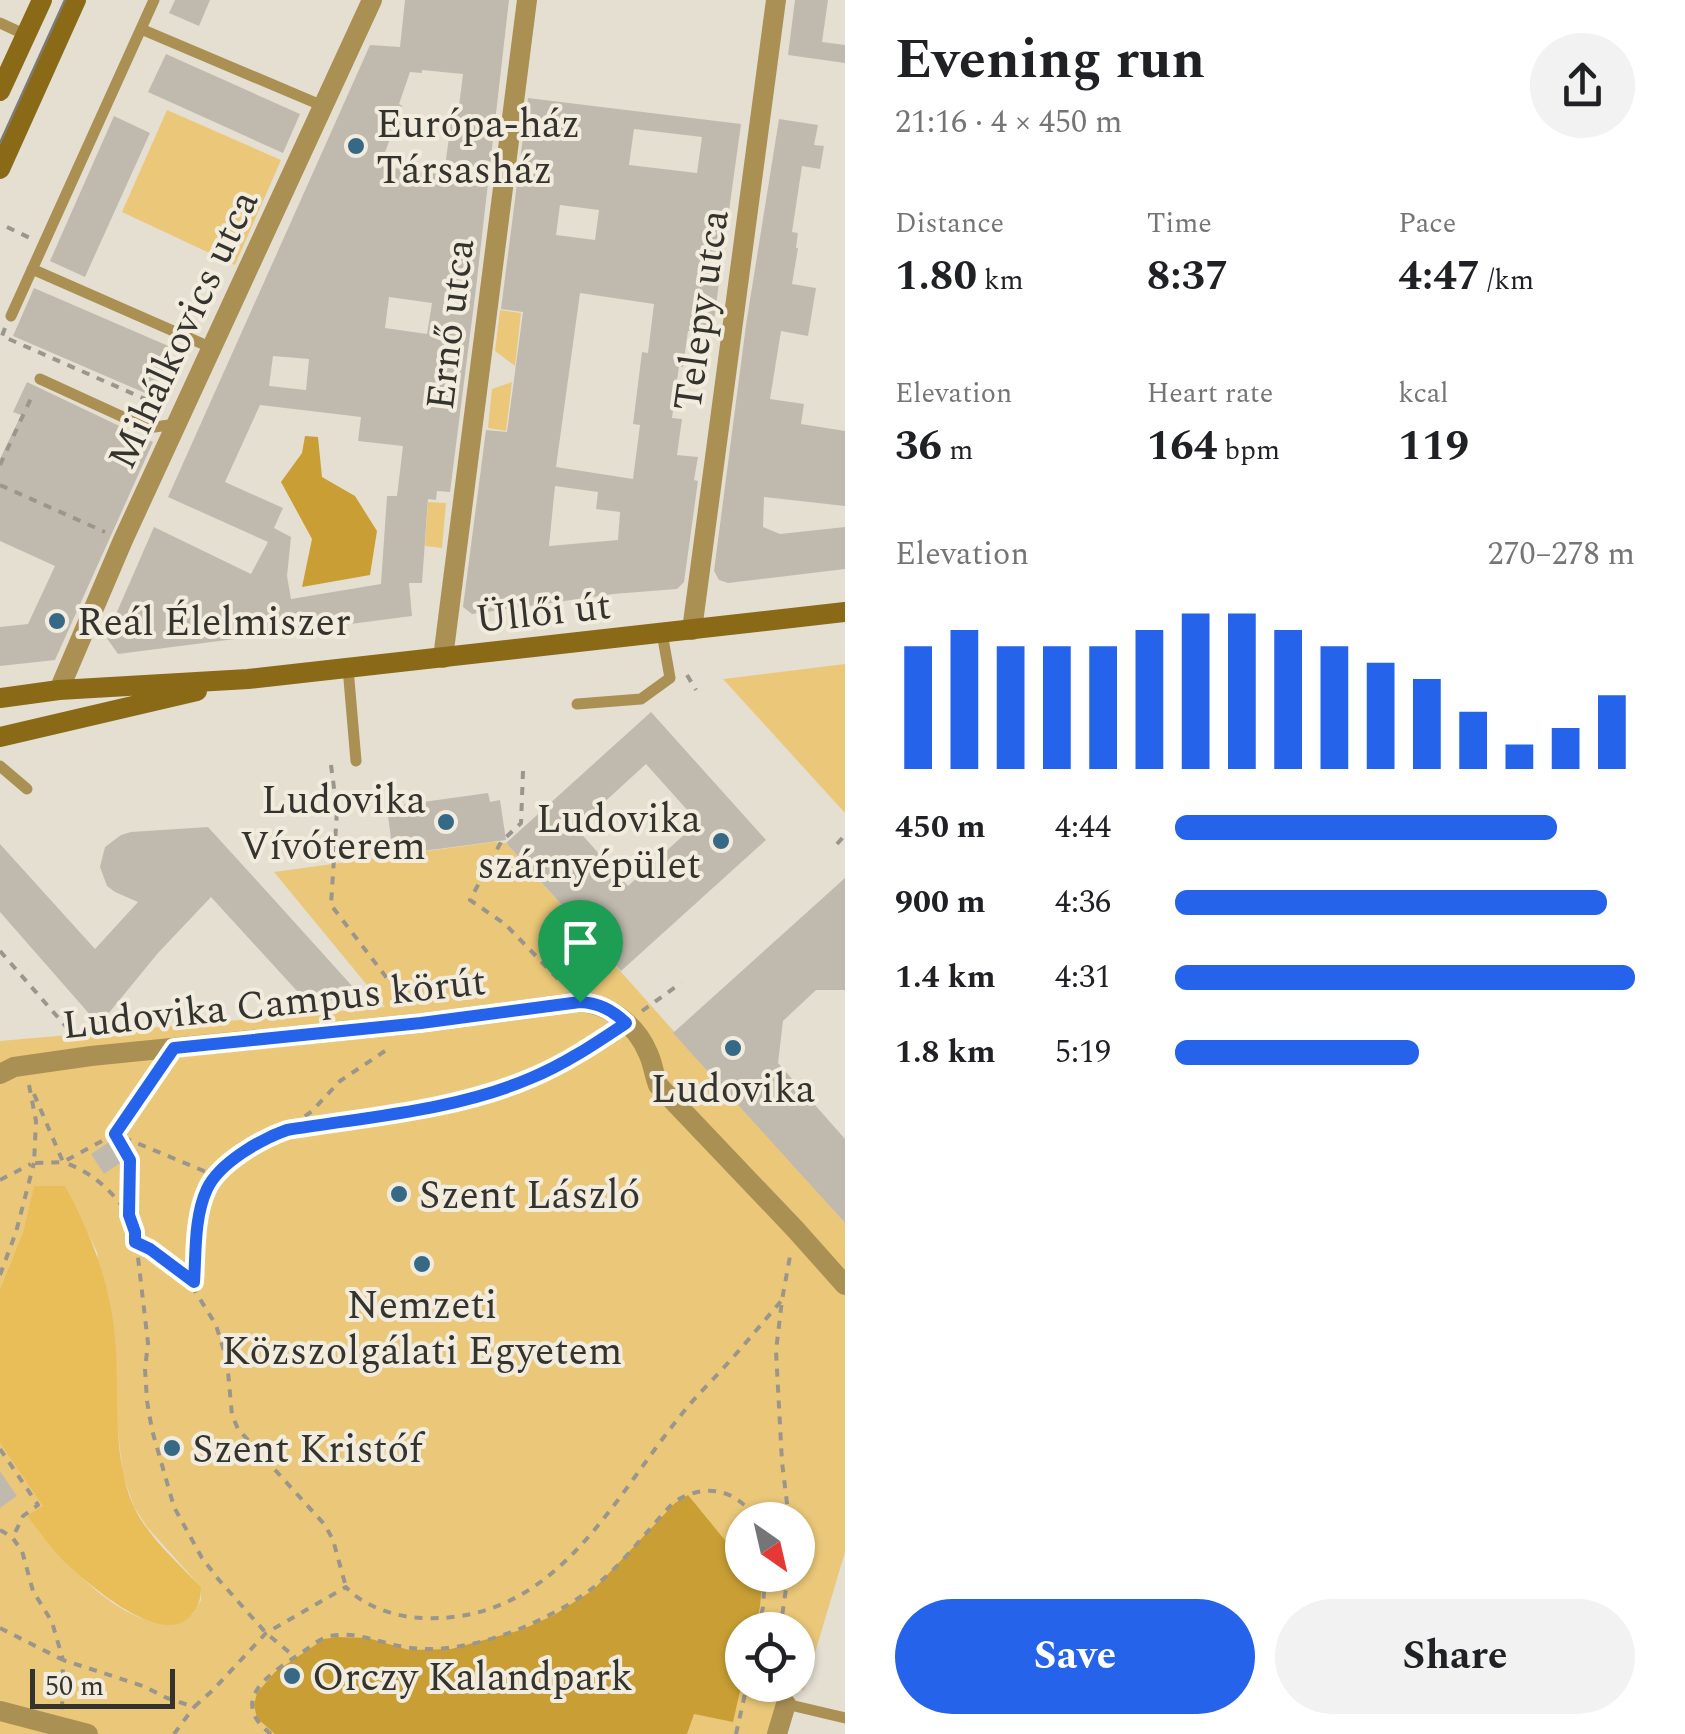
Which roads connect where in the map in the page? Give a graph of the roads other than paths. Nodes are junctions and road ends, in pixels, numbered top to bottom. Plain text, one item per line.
1 (42, 0) edge
2 (76, 0) edge
3 (154, 0) edge
4 (372, 0) edge
5 (527, 0) edge
6 (776, 0) edge
7 (0, 24) edge
8 (141, 29) junction
9 (26, 35) junction
10 (0, 91) edge
11 (324, 106) junction
12 (0, 169) edge
13 (32, 269) junction
14 (10, 316) road end
15 (212, 348) junction
16 (40, 379) road end
17 (179, 420) junction
18 (845, 612) edge
19 (692, 630) junction
20 (662, 633) junction
21 (443, 658) junction
22 (348, 668) junction
23 (248, 679) junction
24 (60, 690) junction
25 (0, 698) edge
26 (577, 704) dead end
27 (0, 737) edge
28 (356, 761) dead end
29 (0, 766) edge
30 (26, 790) dead end
31 (7, 1070) edge
32 (845, 1285) edge
33 (786, 1704) joint
34 (0, 1711) edge
35 (845, 1718) edge
36 (88, 1734) edge
37 (777, 1734) edge

1 - 9 main road
2 - 12 main road
3 - 8 lane
4 - 11 street, Mihálkovics utca
5 - 21 street, Ernő utca
6 - 19 street, Telepy utca
7 - 9 lane
8 - 11 lane
8 - 13 lane
9 - 10 main road
11 - 15 street, Mihálkovics utca
13 - 14 lane
13 - 15 lane
15 - 17 street, Mihálkovics utca
16 - 17 lane
17 - 24 street, Mihálkovics utca
18 - 19 main road, Üllői út
19 - 20 main road, Üllői út
20 - 21 main road, Üllői út
20 - 26 lane
21 - 22 main road, Üllői út
22 - 23 main road, Üllői út
22 - 28 lane
23 - 24 main road, Üllői út
23 - 27 main road, Üllői út
24 - 25 main road, Üllői út
29 - 30 lane
31 - 32 street, Ludovika Campus körút
33 - 35 lane
33 - 37 street
34 - 36 street

